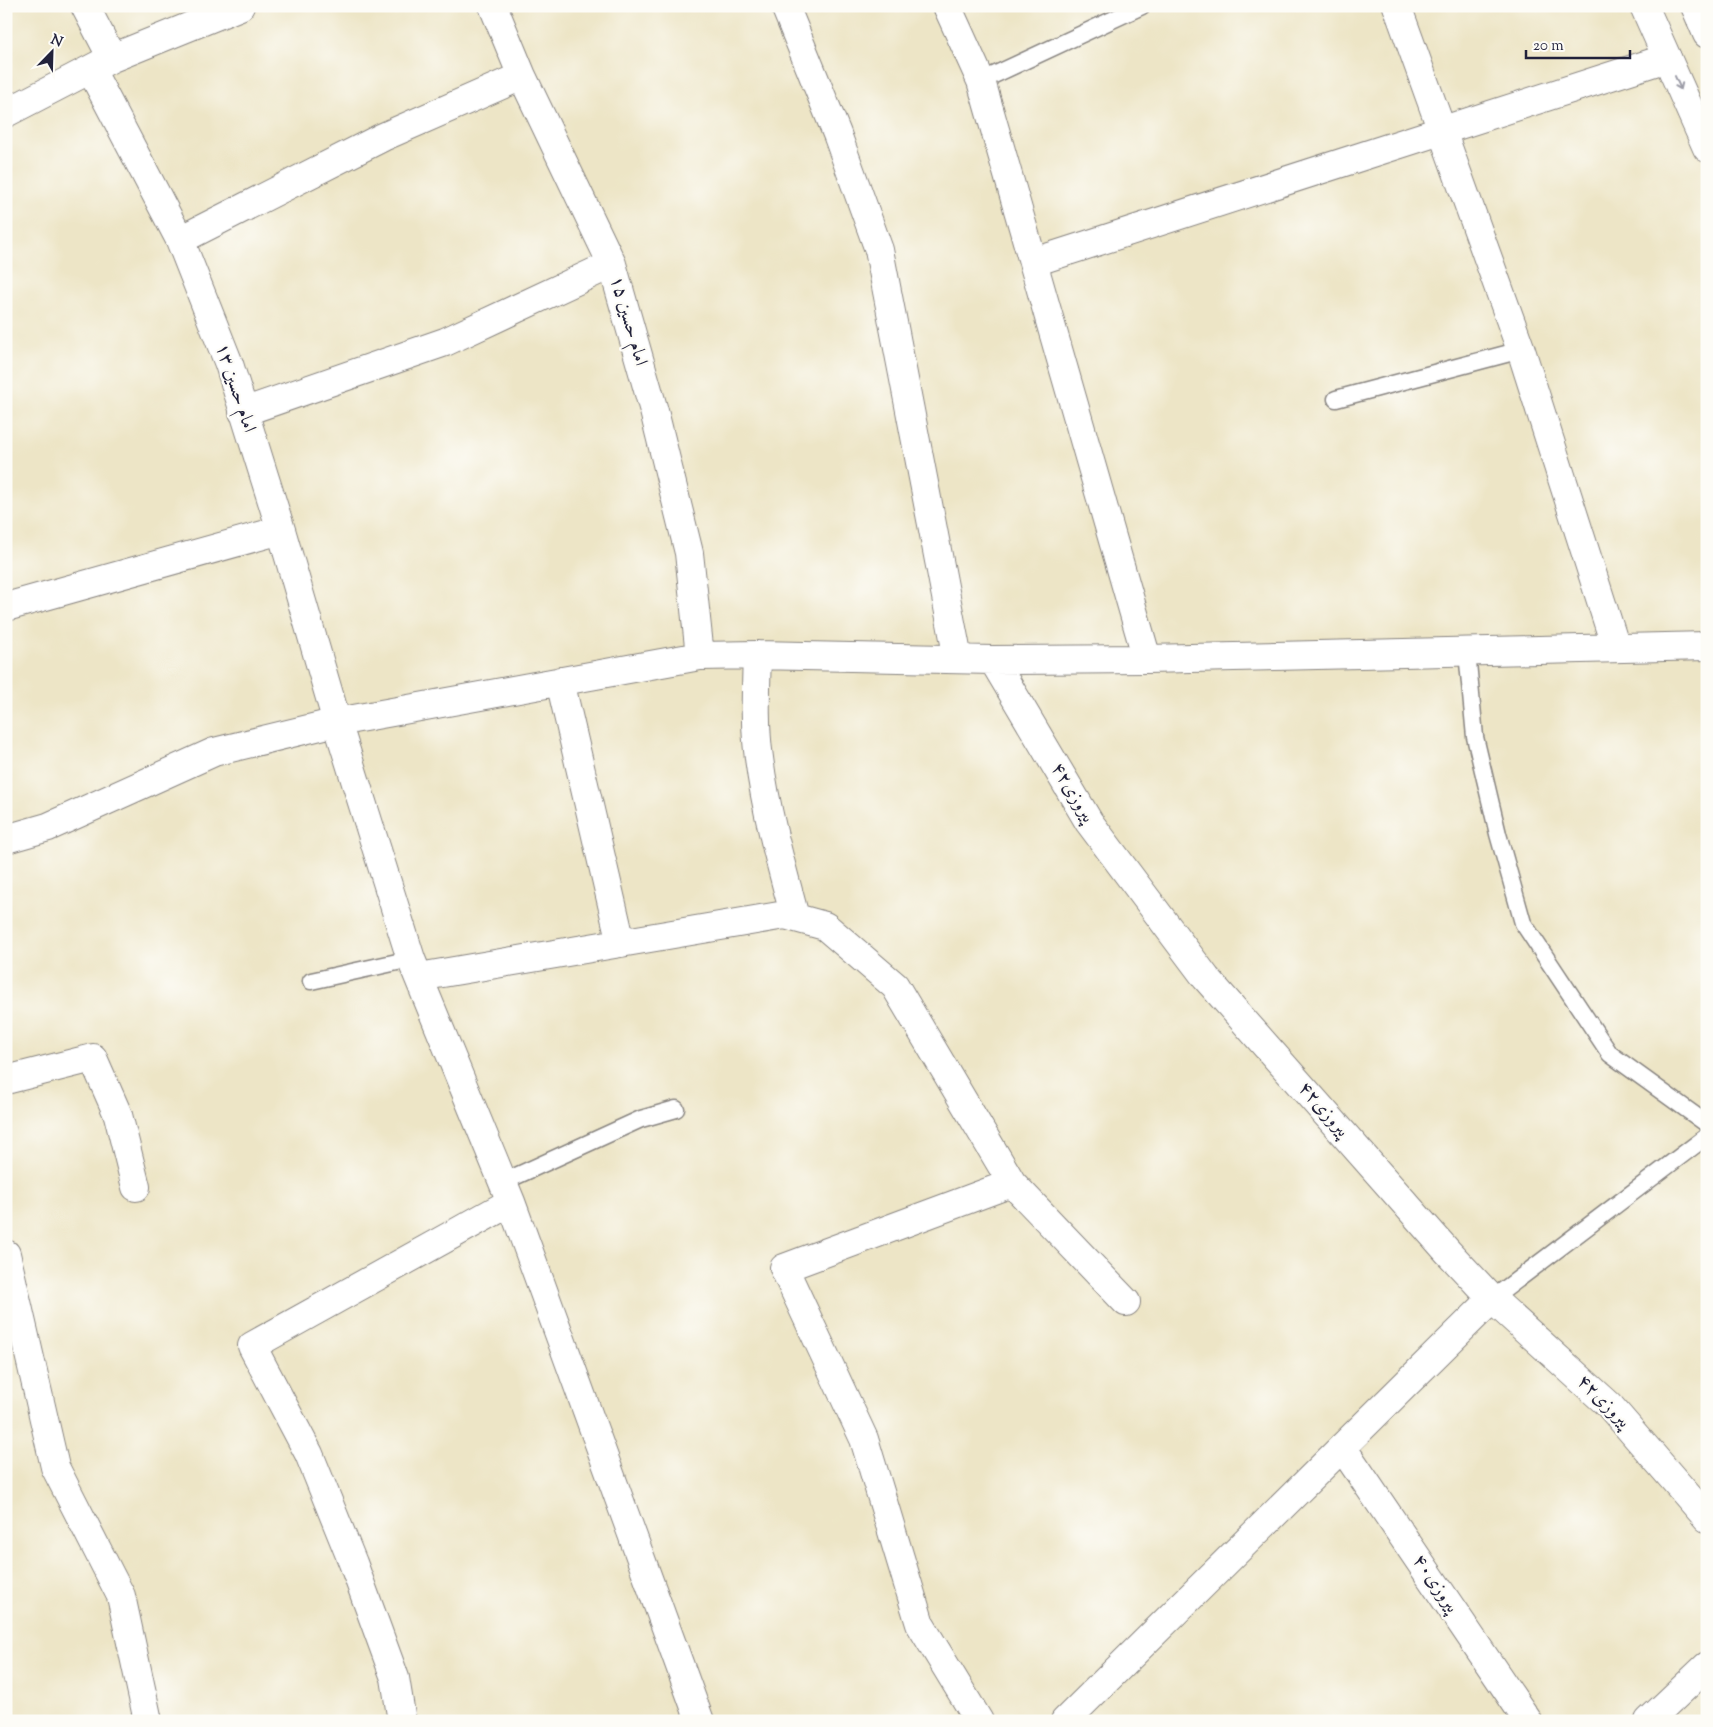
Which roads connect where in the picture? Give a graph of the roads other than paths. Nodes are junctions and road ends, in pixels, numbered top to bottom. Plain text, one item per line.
1 (85, 6) edge
2 (240, 6) edge
3 (493, 6) edge
4 (785, 6) edge
5 (947, 6) edge
6 (1142, 6) edge
7 (1397, 6) edge
8 (1644, 6) edge
9 (1695, 6) edge
10 (1707, 34) edge
11 (1667, 58) junction
12 (102, 64) junction
13 (522, 76) junction
14 (981, 81) junction
15 (6, 113) edge
16 (1442, 130) junction
17 (1707, 148) edge
18 (180, 240) junction
19 (1034, 262) junction
20 (612, 264) junction
21 (1521, 350) junction
22 (1336, 398) dead end
23 (243, 412) junction
24 (281, 530) junction
25 (6, 607) edge
26 (1707, 646) edge
27 (1616, 648) junction
28 (1467, 652) junction
29 (757, 655) junction
30 (700, 656) junction
31 (958, 659) junction
32 (1147, 659) junction
33 (993, 660) junction
34 (560, 681) junction
35 (337, 722) junction
36 (6, 839) edge
37 (795, 917) junction
38 (621, 943) junction
39 (415, 968) junction
40 (312, 981) dead end
41 (6, 1080) edge
42 (676, 1108) dead end
43 (1707, 1124) edge
44 (1707, 1136) edge
45 (1012, 1183) junction
46 (136, 1187) dead end
47 (507, 1192) junction
48 (6, 1254) edge
49 (1492, 1299) junction
50 (1126, 1302) dead end
51 (1342, 1447) junction
52 (1707, 1518) edge
53 (1707, 1666) edge
54 (148, 1721) edge
55 (402, 1721) edge
56 (700, 1721) edge
57 (979, 1721) edge
58 (1065, 1721) edge
59 (1528, 1721) edge
60 (1649, 1721) edge

1 - 12 street, امام حسین ۱۳
2 - 12 street
3 - 13 street, امام حسین ۱۵
4 - 31 street
5 - 14 street
6 - 14 lane
7 - 16 street
8 - 11 street
9 - 10 street
11 - 16 street
11 -> 17 street
12 - 15 street
12 - 18 street, امام حسین ۱۳
13 - 18 street
13 - 20 street, امام حسین ۱۵
14 - 19 street
16 - 19 street
16 - 21 street
18 - 23 street, امام حسین ۱۳
19 - 32 street
20 - 23 street
20 - 30 street, امام حسین ۱۵
21 - 22 lane
21 - 27 street
23 - 24 street, امام حسین ۱۳
24 - 25 street
24 - 35 street, امام حسین ۱۳
26 - 27 street
27 - 28 street
28 - 32 street
28 - 43 lane
29 - 30 street
29 - 31 street
29 - 37 street
30 - 34 street
31 - 33 street
32 - 33 street
33 - 49 street, پیروزی۴۲
34 - 35 street
34 - 38 street
35 - 36 street
35 - 39 street, امام حسین ۱۳
37 - 38 street
37 - 45 street
38 - 39 street
39 - 40 lane
39 - 47 street, امام حسین ۱۳
41 - 46 street
42 - 47 lane
44 - 49 lane
45 - 50 street
45 - 57 street
47 - 55 street
47 - 56 street, امام حسین ۱۳
48 - 54 street
49 - 51 street
49 - 52 street, پیروزی۴۲
51 - 58 street
51 - 59 street, پیروزی۴۰
53 - 60 street

